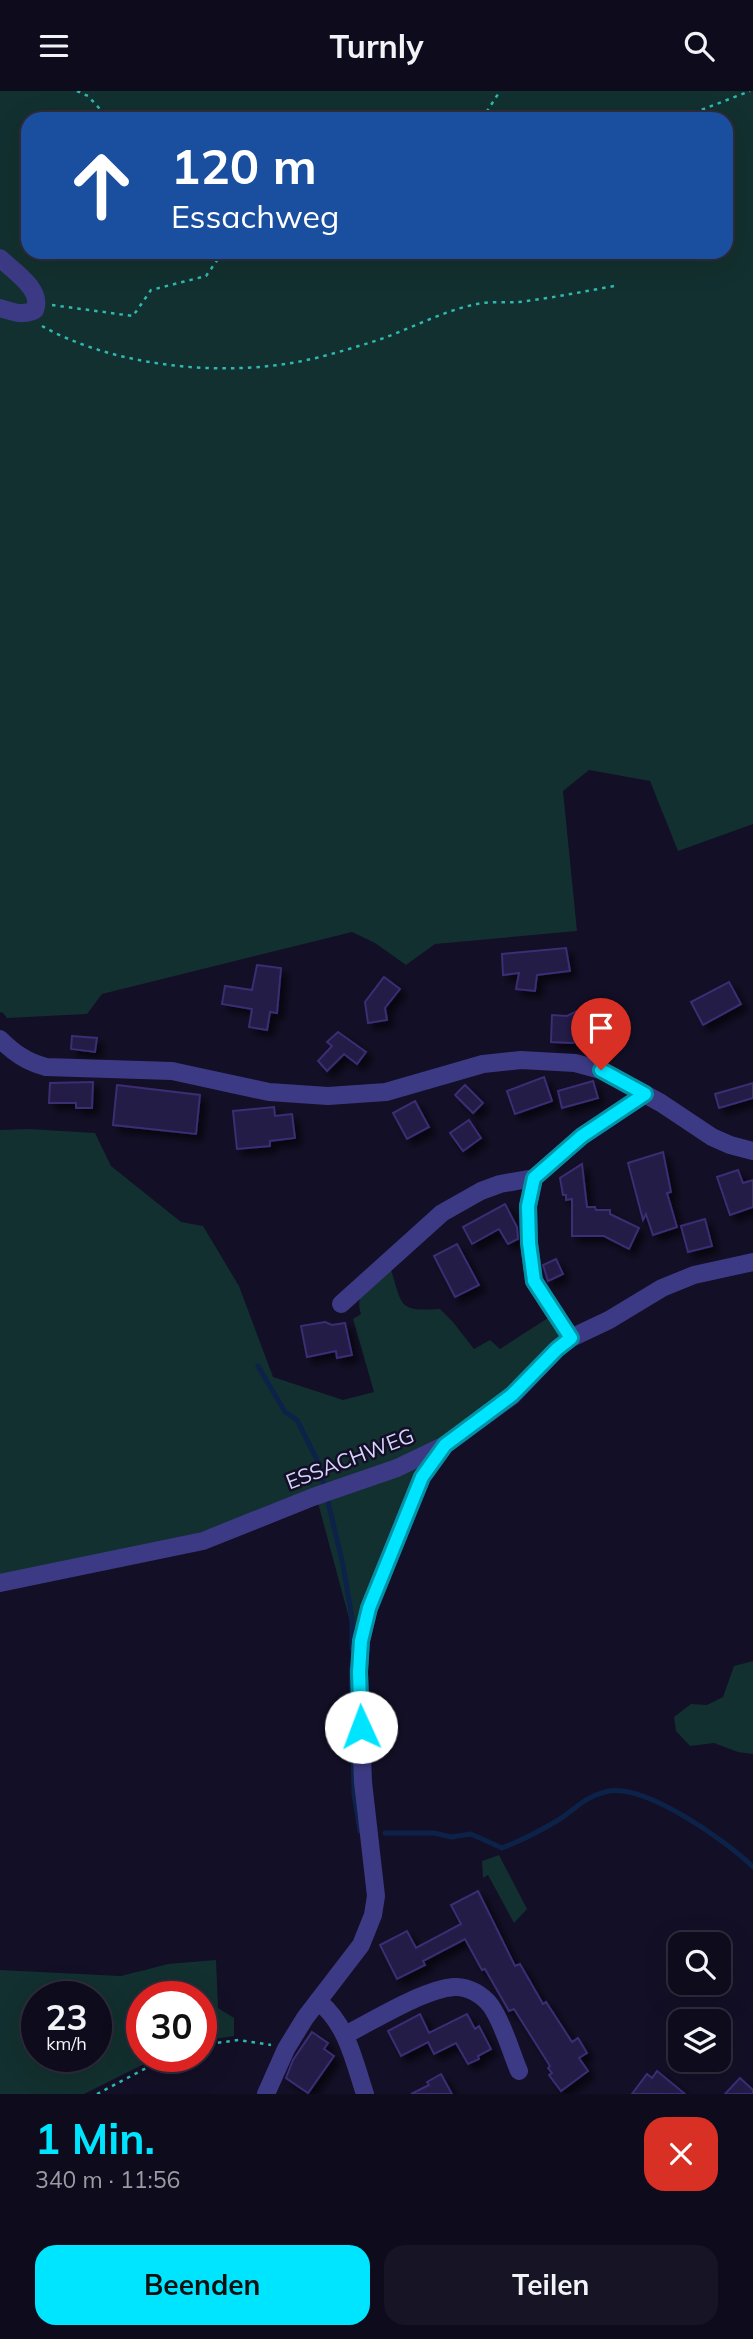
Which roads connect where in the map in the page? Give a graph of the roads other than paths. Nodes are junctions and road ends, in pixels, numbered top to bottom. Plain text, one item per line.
1 (0, 258) edge
2 (0, 308) edge
3 (0, 1039) edge
4 (645, 1094) junction
5 (753, 1151) edge
6 (534, 1178) junction
7 (753, 1262) edge
8 (341, 1304) dead end
9 (571, 1338) junction
10 (445, 1445) junction
11 (0, 1583) edge
12 (318, 2001) junction
13 (345, 2035) junction
14 (519, 2071) dead end
15 (266, 2094) edge
16 (365, 2094) edge

1 - 2 street
3 - 4 street
4 - 5 street
4 - 6 street
6 - 8 street
6 - 9 street
7 - 9 street, ESSACHWEG
9 - 10 street, ESSACHWEG
10 - 11 street, ESSACHWEG
10 - 12 street
12 - 13 street
12 - 15 street
13 - 14 street
13 - 16 street

